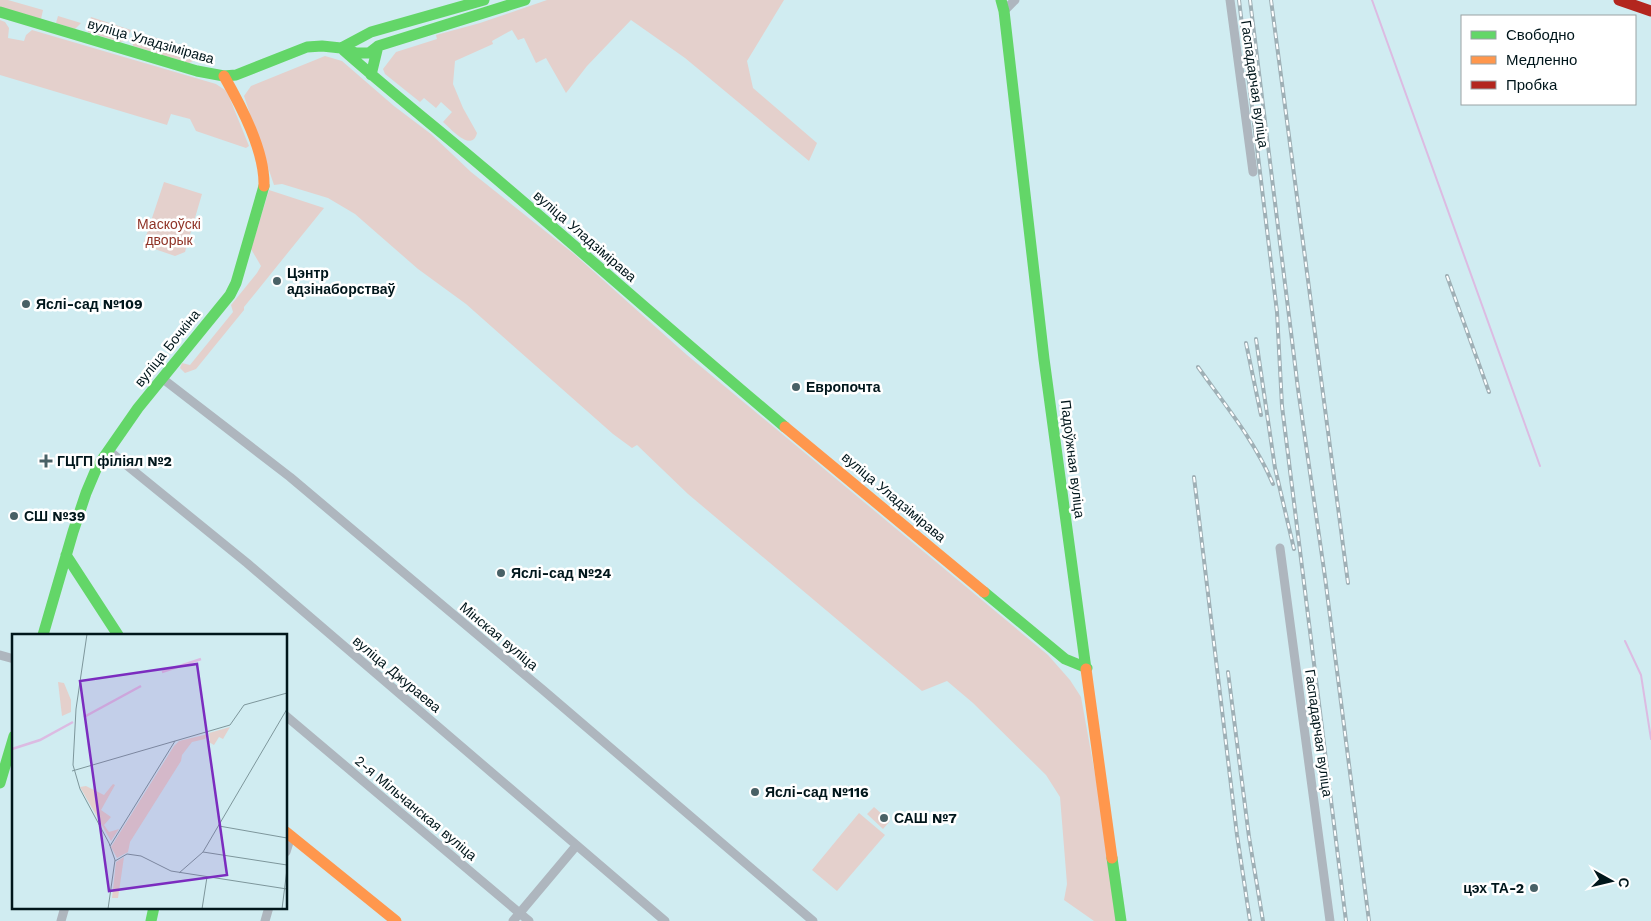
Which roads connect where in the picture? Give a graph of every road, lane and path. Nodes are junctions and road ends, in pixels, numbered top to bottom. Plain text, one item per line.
1 (484, 0) edge
2 (525, 0) edge
3 (1015, 0) edge
4 (1230, 0) edge
5 (1619, 0) edge
6 (1002, 6) edge
7 (1646, 6) edge
8 (0, 12) edge
9 (378, 46) junction
10 (341, 48) junction
11 (371, 75) junction
12 (224, 76) junction
13 (1253, 172) dead end
14 (162, 379) junction
15 (108, 450) junction
16 (1280, 548) dead end
17 (66, 555) junction
18 (43, 634) edge
19 (117, 634) edge
20 (1086, 668) junction
21 (288, 718) edge
22 (12, 741) edge
23 (2, 768) edge
24 (0, 783) edge
25 (289, 834) edge
26 (576, 846) junction
27 (65, 908) edge
28 (154, 908) edge
29 (269, 908) edge
30 (520, 913) junction
31 (381, 916) edge
32 (61, 921) edge
33 (150, 921) edge
34 (265, 921) edge
35 (396, 921) edge
36 (513, 921) edge
37 (529, 921) edge
38 (665, 921) edge
39 (813, 921) edge
40 (1121, 921) edge
41 (1330, 921) edge

1 - 10 main road
2 - 9 main road
3 - 6 street
4 - 13 street, Гаспадарчая вуліца
5 - 7 main road
6 - 20 main road, Падоўжная вуліца
8 - 12 main road, вуліца Уладзімірава
9 - 10 main road
9 - 11 main road
10 - 11 main road, вуліца Уладзімірава
10 - 12 main road, вуліца Уладзімірава
11 - 20 main road, вуліца Уладзімірава
12 - 14 main road, вуліца Бочкіна
14 - 15 main road, вуліца Бочкіна
14 - 39 street, Мінская вуліца
15 - 17 main road, вуліца Бочкіна
15 - 26 street, вуліца Джураева
16 - 41 street, Гаспадарчая вуліца
17 - 18 main road, вуліца Бочкіна
17 - 19 main road
20 - 40 main road, Падоўжная вуліца
21 - 30 street, 2-я Мільчанская вуліца
22 - 23 main road
23 - 24 main road
25 - 31 main road
26 - 30 street
26 - 38 street, вуліца Джураева
27 - 32 street
28 - 33 main road
29 - 34 street
30 - 36 street
30 - 37 street, 2-я Мільчанская вуліца
31 - 35 main road

